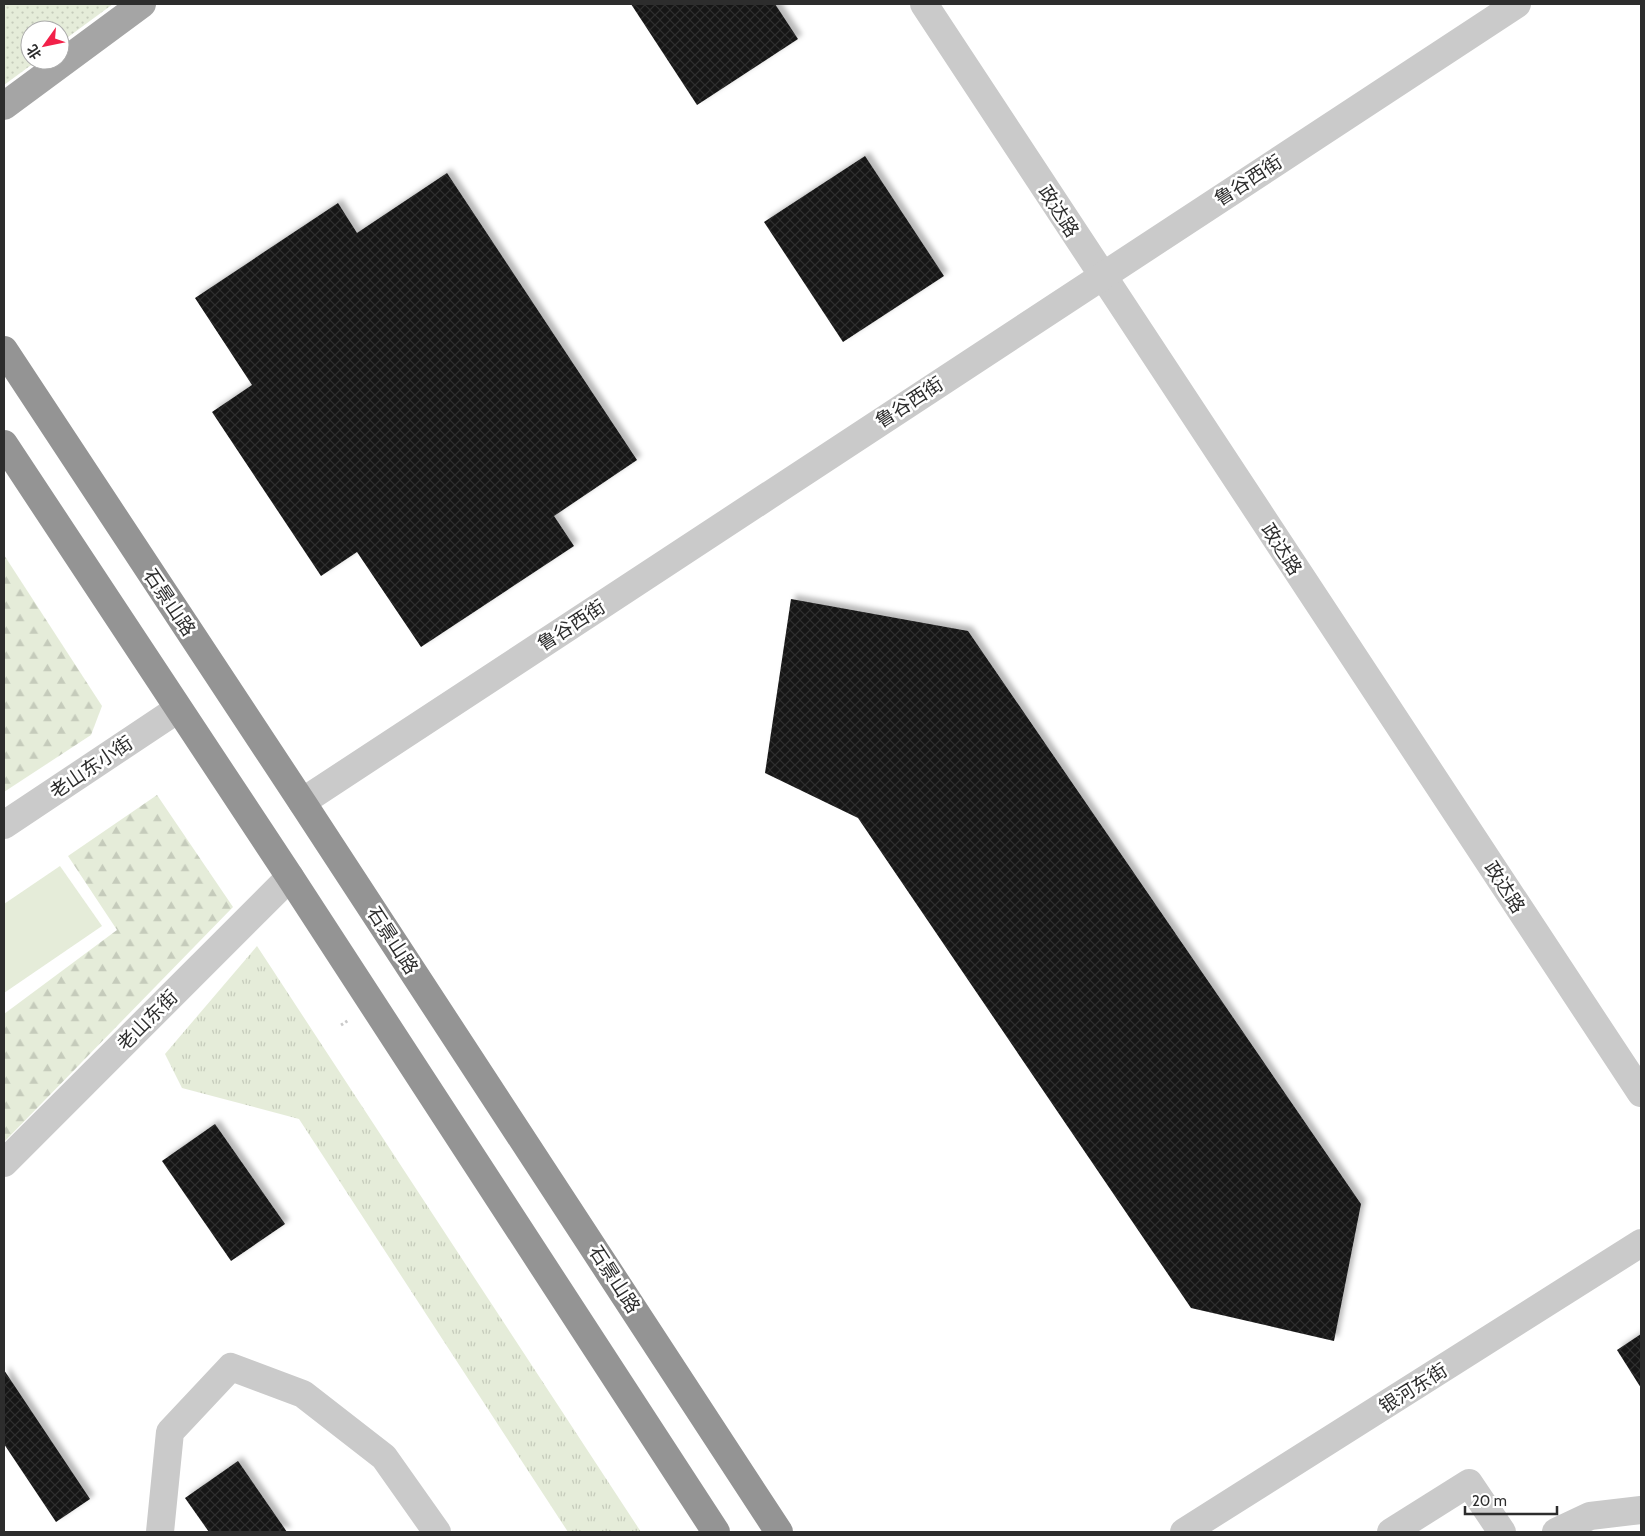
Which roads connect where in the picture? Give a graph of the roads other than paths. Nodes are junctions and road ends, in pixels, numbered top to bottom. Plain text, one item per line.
1 (142, 4) edge
2 (924, 4) edge
3 (1517, 4) edge
4 (4, 106) edge
5 (1102, 275) junction
6 (4, 350) edge
7 (4, 444) edge
8 (178, 710) junction
9 (302, 802) junction
10 (4, 825) edge
11 (290, 877) junction
12 (1641, 1093) edge
13 (4, 1163) edge
14 (1641, 1243) edge
15 (1641, 1510) edge
16 (160, 1532) edge
17 (437, 1532) edge
18 (716, 1532) edge
19 (780, 1532) edge
20 (1184, 1532) edge
21 (1391, 1532) edge
22 (1502, 1532) edge
23 (1556, 1532) edge

1 - 4 main road
2 - 5 street, 政达路
3 - 5 street, 鲁谷西街
5 - 9 street, 鲁谷西街
5 - 12 street, 政达路
6 - 9 highway, 石景山路
7 - 8 highway
8 - 10 street, 老山东小街
8 - 11 highway
9 - 19 highway, 石景山路
11 - 13 street, 老山东街
11 - 18 highway
14 - 20 street, 银河东街
15 - 23 street
16 - 17 street
21 - 22 street

